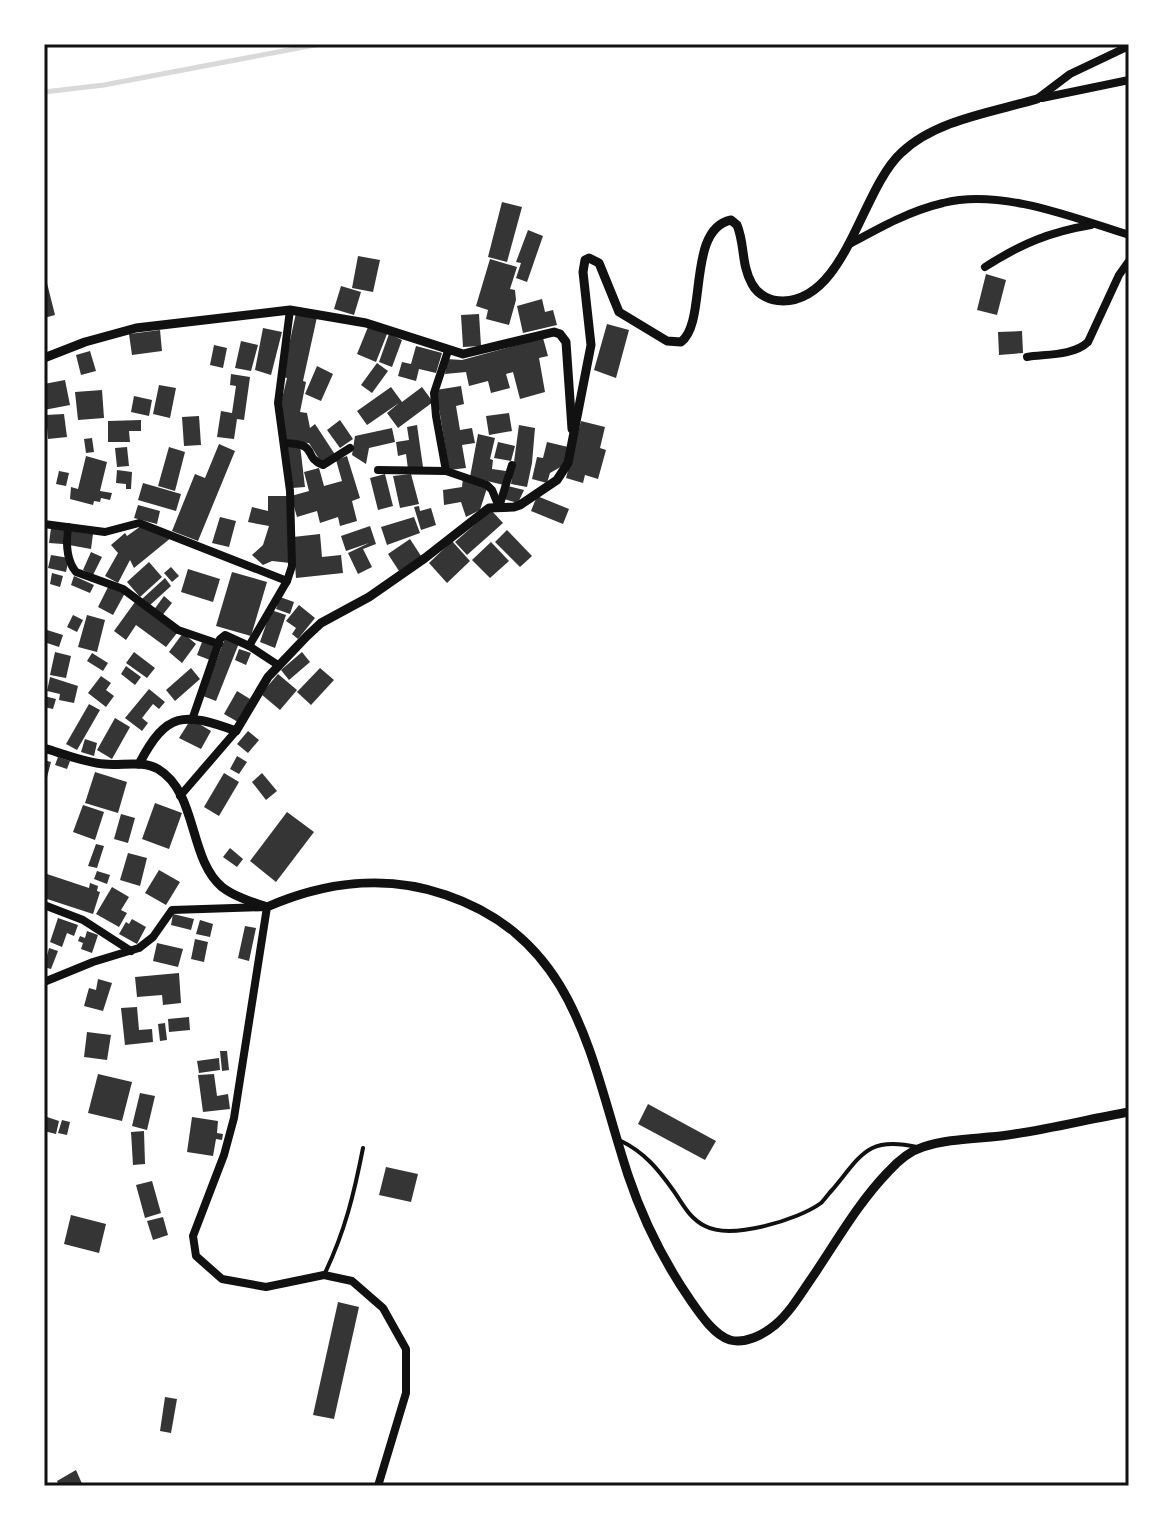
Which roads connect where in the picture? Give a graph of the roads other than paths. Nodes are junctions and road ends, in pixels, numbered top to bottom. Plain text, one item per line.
1 (1129, 46) edge
2 (1129, 80) edge
3 (1037, 99) junction
4 (1097, 225) junction
5 (1129, 235) edge
6 (848, 246) junction
7 (1129, 261) edge
8 (985, 267) dead end
9 (290, 310) junction
10 (448, 351) junction
11 (47, 353) edge
12 (1027, 357) dead end
13 (573, 437) junction
14 (284, 443) junction
15 (350, 448) dead end
16 (512, 465) dead end
17 (378, 470) dead end
18 (446, 471) junction
19 (499, 507) junction
20 (44, 524) edge
21 (68, 527) junction
22 (287, 581) junction
23 (219, 644) junction
24 (249, 646) junction
25 (278, 665) junction
26 (193, 717) junction
27 (236, 731) junction
28 (44, 748) edge
29 (139, 764) junction
30 (180, 796) junction
31 (44, 905) edge
32 (267, 907) junction
33 (131, 951) junction
34 (44, 982) edge
35 (1129, 1112) edge
36 (617, 1139) junction
37 (363, 1148) dead end
38 (920, 1148) junction
39 (324, 1275) junction
40 (378, 1486) edge

1 - 3 street
2 - 3 street
3 - 6 street
4 - 5 street
4 - 6 street
4 - 8 street
6 - 13 street
7 - 12 street
9 - 10 street
9 - 11 street
9 - 14 street
10 - 13 street
10 - 18 street
13 - 19 street
14 - 15 street
14 - 22 street
16 - 19 street
17 - 18 street
18 - 19 street
19 - 25 street
20 - 21 street
21 - 22 street
21 - 23 street
22 - 24 street
23 - 24 street
23 - 26 street
24 - 25 street
25 - 27 street
26 - 27 street
26 - 29 street
27 - 30 street
28 - 29 street
29 - 30 street
30 - 32 street
31 - 33 street
32 - 33 street
32 - 36 street
32 - 39 street
33 - 34 street
35 - 38 street
36 - 38 lane
36 - 38 street
37 - 39 lane
39 - 40 street

